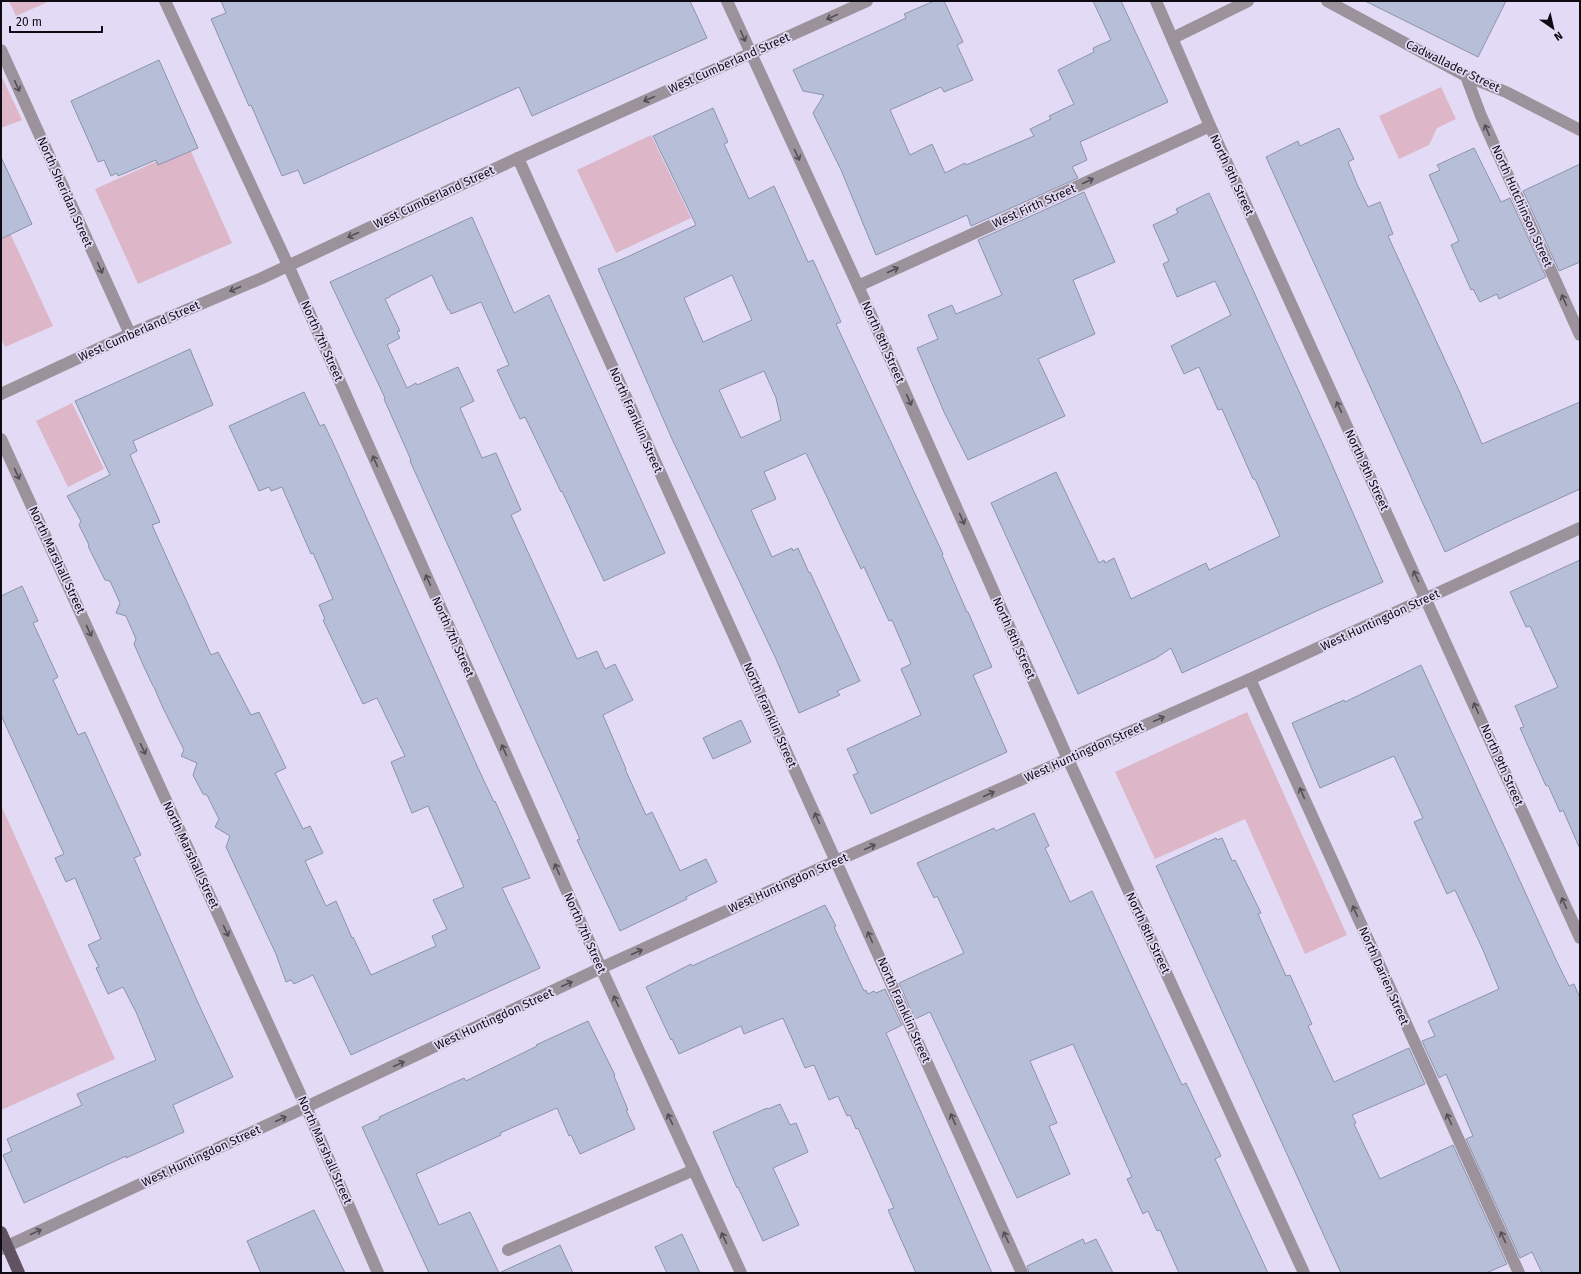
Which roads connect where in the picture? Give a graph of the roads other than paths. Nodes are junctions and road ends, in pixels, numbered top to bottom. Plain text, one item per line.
1 (165, 1) edge
2 (727, 1) edge
3 (867, 1) edge
4 (1156, 1) edge
5 (1248, 1) edge
6 (1327, 1) edge
7 (1173, 38) junction
8 (1, 50) edge
9 (750, 53) junction
10 (1466, 76) junction
11 (1210, 126) junction
12 (1580, 130) edge
13 (518, 158) junction
14 (288, 265) junction
15 (858, 286) junction
16 (130, 334) junction
17 (1580, 335) edge
18 (1, 394) edge
19 (1, 439) edge
20 (1580, 528) edge
21 (1426, 598) junction
22 (1250, 680) junction
23 (1068, 759) junction
24 (836, 861) junction
25 (1580, 938) edge
26 (601, 968) junction
27 (306, 1107) junction
28 (694, 1170) junction
29 (1, 1232) edge
30 (4, 1247) edge
31 (508, 1250) dead end
32 (19, 1273) edge
33 (377, 1273) edge
34 (741, 1273) edge
35 (1022, 1273) edge
36 (1304, 1273) edge
37 (1519, 1273) edge

1 - 14 street, North 7th Street
2 -> 9 street, North 8th Street
3 -> 9 street, West Cumberland Street
4 - 7 street, North 9th Street
5 - 7 street
6 - 10 street, Cadwallader Street
7 - 11 street, North 9th Street
8 -> 16 street, North Sheridan Street
9 -> 13 street, West Cumberland Street
9 -> 15 street, North 8th Street
10 - 12 street, Cadwallader Street
17 -> 10 street, North Hutchinson Street
15 -> 11 street, West Firth Street
21 -> 11 street, North 9th Street
13 -> 14 street, West Cumberland Street
24 -> 13 street, North Franklin Street
14 -> 16 street, West Cumberland Street
26 -> 14 street, North 7th Street
15 -> 23 street, North 8th Street
16 - 18 street, West Cumberland Street
19 -> 27 street, North Marshall Street
20 - 21 street, West Huntingdon Street
21 - 22 street, West Huntingdon Street
25 -> 21 street, North 9th Street
23 -> 22 street, West Huntingdon Street
37 -> 22 street, North Darien Street
24 -> 23 street, West Huntingdon Street
23 - 36 street, North 8th Street
26 -> 24 street, West Huntingdon Street
35 -> 24 street, North Franklin Street
27 -> 26 street, West Huntingdon Street
28 -> 26 street, North 7th Street
30 -> 27 street, West Huntingdon Street
27 - 33 street, North Marshall Street
28 - 31 street
34 -> 28 street, North 7th Street
29 - 30 main road
30 - 32 main road

